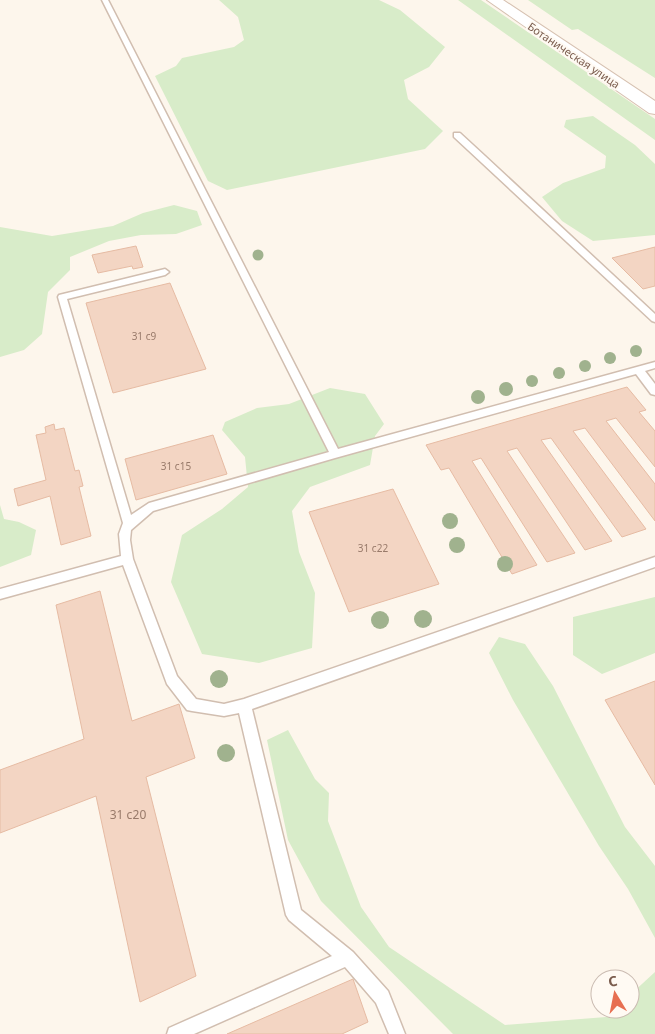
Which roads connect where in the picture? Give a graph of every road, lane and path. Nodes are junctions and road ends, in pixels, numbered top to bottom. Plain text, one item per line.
1 (105, 0) edge
2 (494, 0) edge
3 (655, 109) edge
4 (457, 134) dead end
5 (165, 272) dead end
6 (655, 319) edge
7 (655, 365) edge
8 (638, 370) junction
9 (655, 391) edge
10 (335, 454) junction
11 (128, 522) junction
12 (127, 558) junction
13 (655, 562) edge
14 (0, 594) edge
15 (244, 705) junction
16 (347, 958) junction
17 (175, 1034) edge
18 (397, 1034) edge

1 - 10 lane
2 - 3 main road, Ботаническая улица
4 - 6 lane
5 - 11 lane
7 - 8 lane
8 - 9 lane
8 - 10 lane
10 - 11 lane
11 - 12 lane
12 - 14 lane
12 - 15 lane
13 - 15 lane
15 - 16 lane
16 - 17 lane
16 - 18 lane

